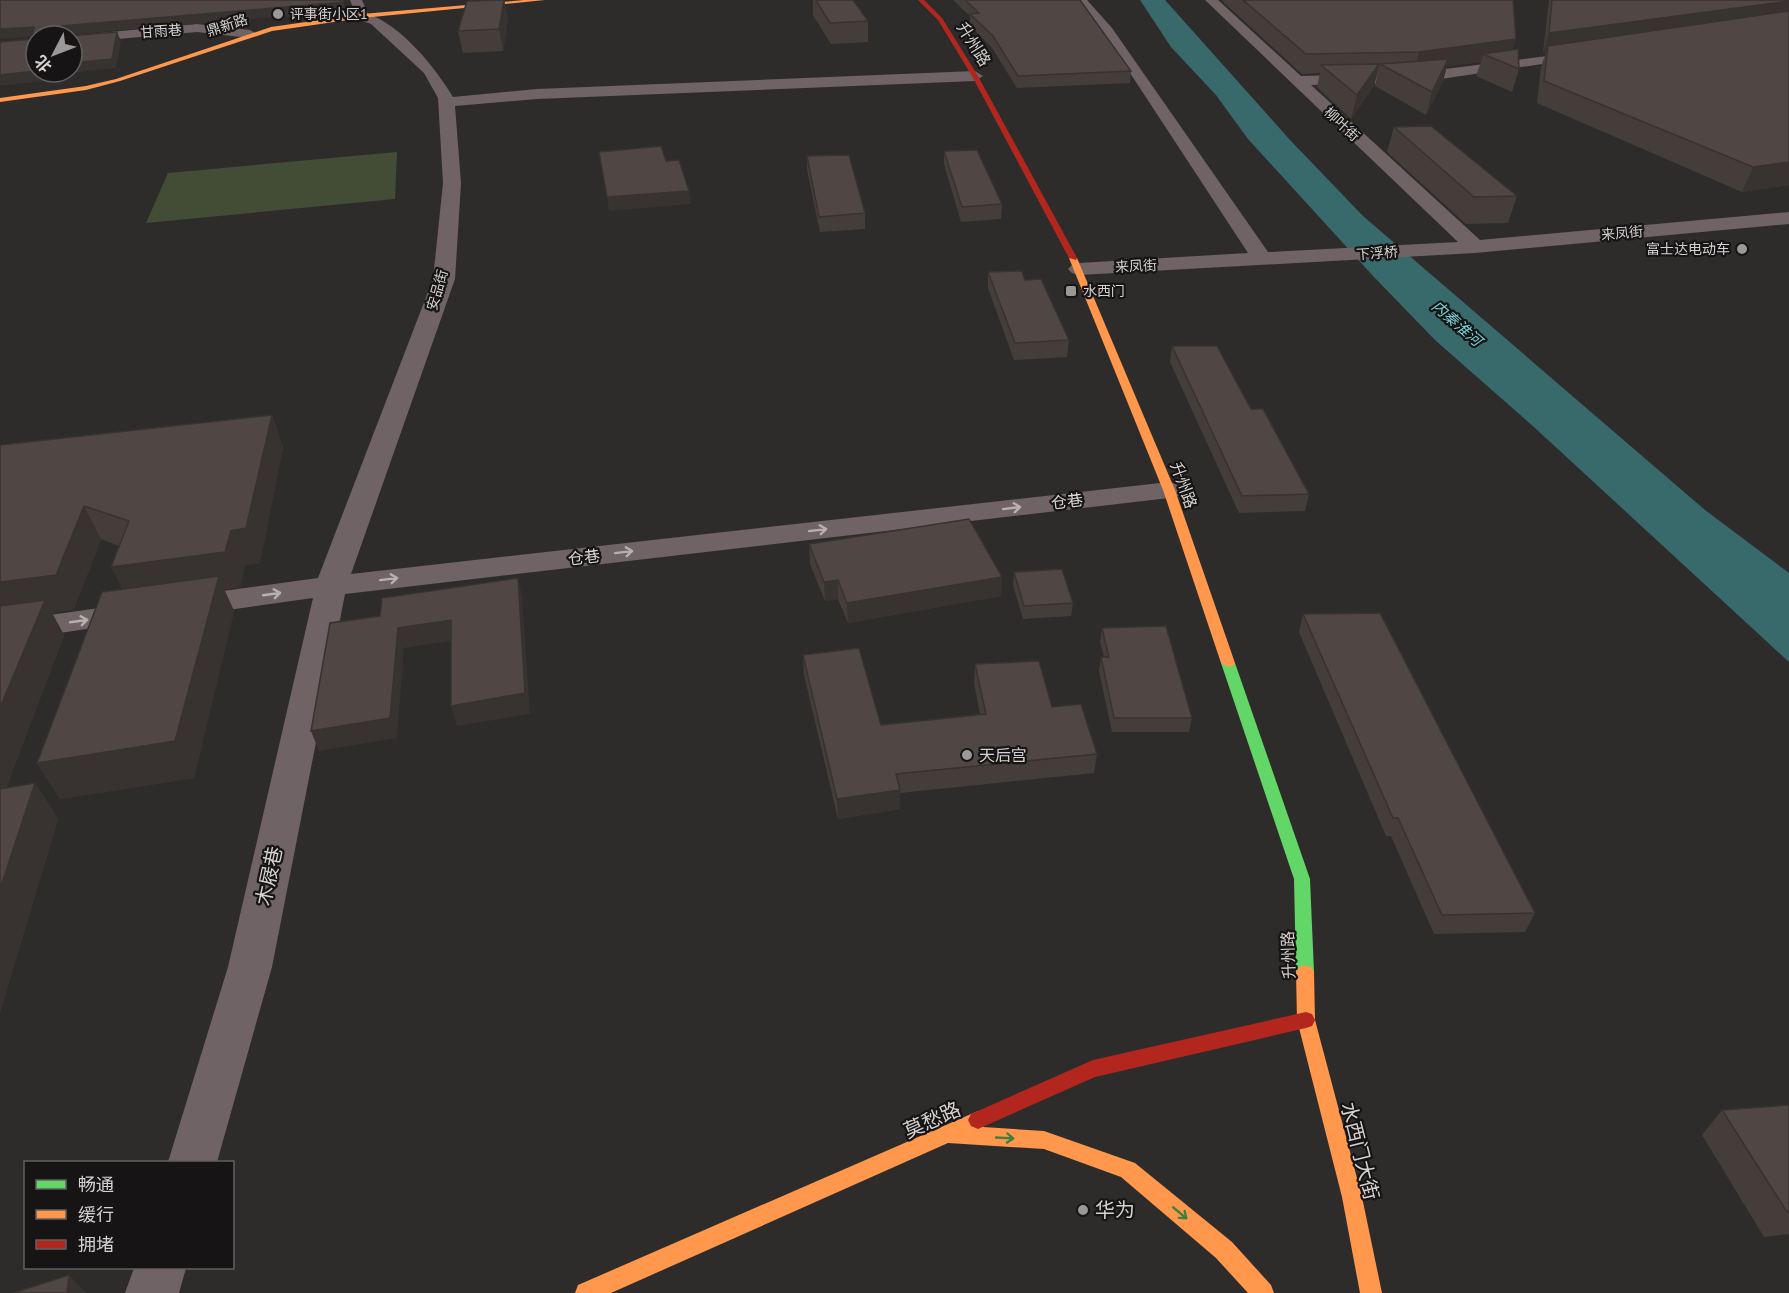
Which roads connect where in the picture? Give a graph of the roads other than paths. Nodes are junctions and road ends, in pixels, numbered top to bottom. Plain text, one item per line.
1 (542, 0) edge
2 (921, 0) edge
3 (1080, 0) edge
4 (1211, 0) edge
5 (359, 8) edge
6 (250, 34) junction
7 (84, 38) edge
8 (1602, 51) edge
9 (975, 76) junction
10 (1296, 81) junction
11 (0, 100) edge
12 (447, 102) junction
13 (1789, 218) edge
14 (1475, 247) junction
15 (1454, 248) joint
16 (1300, 258) joint
17 (1263, 260) junction
18 (1079, 269) junction
19 (1169, 490) junction
20 (331, 586) junction
21 (0, 632) edge
22 (1306, 1020) junction
23 (947, 1135) junction
24 (192, 1161) edge
25 (160, 1269) edge
26 (152, 1293) edge
27 (586, 1293) edge
28 (1263, 1293) edge
29 (1371, 1293) edge

1 - 5 main road, 鼎新路
2 - 9 main road, 升州路
3 - 17 street
4 - 10 street, 柳叶街
5 - 6 main road, 鼎新路
5 - 12 street, 安品街
6 - 7 street, 甘雨巷
6 - 11 main road, 鼎新路
8 - 10 street
9 - 12 street
9 - 18 main road, 升州路
10 - 14 street, 柳叶街
12 - 20 street, 安品街
13 - 14 street, 来凤街
14 - 15 street, 来凤街
15 - 16 street, 下浮桥
16 - 17 street, 来凤街
17 - 18 street, 来凤街
18 - 19 main road, 升州路
20 -> 19 street, 仓巷
19 - 22 main road, 升州路
21 -> 20 street, 仓巷
20 - 24 street, 木屐巷
22 - 23 main road, 莫愁路
22 - 29 main road, 水西门大街
23 - 27 main road, 莫愁路
23 -> 28 main road
25 - 26 street

